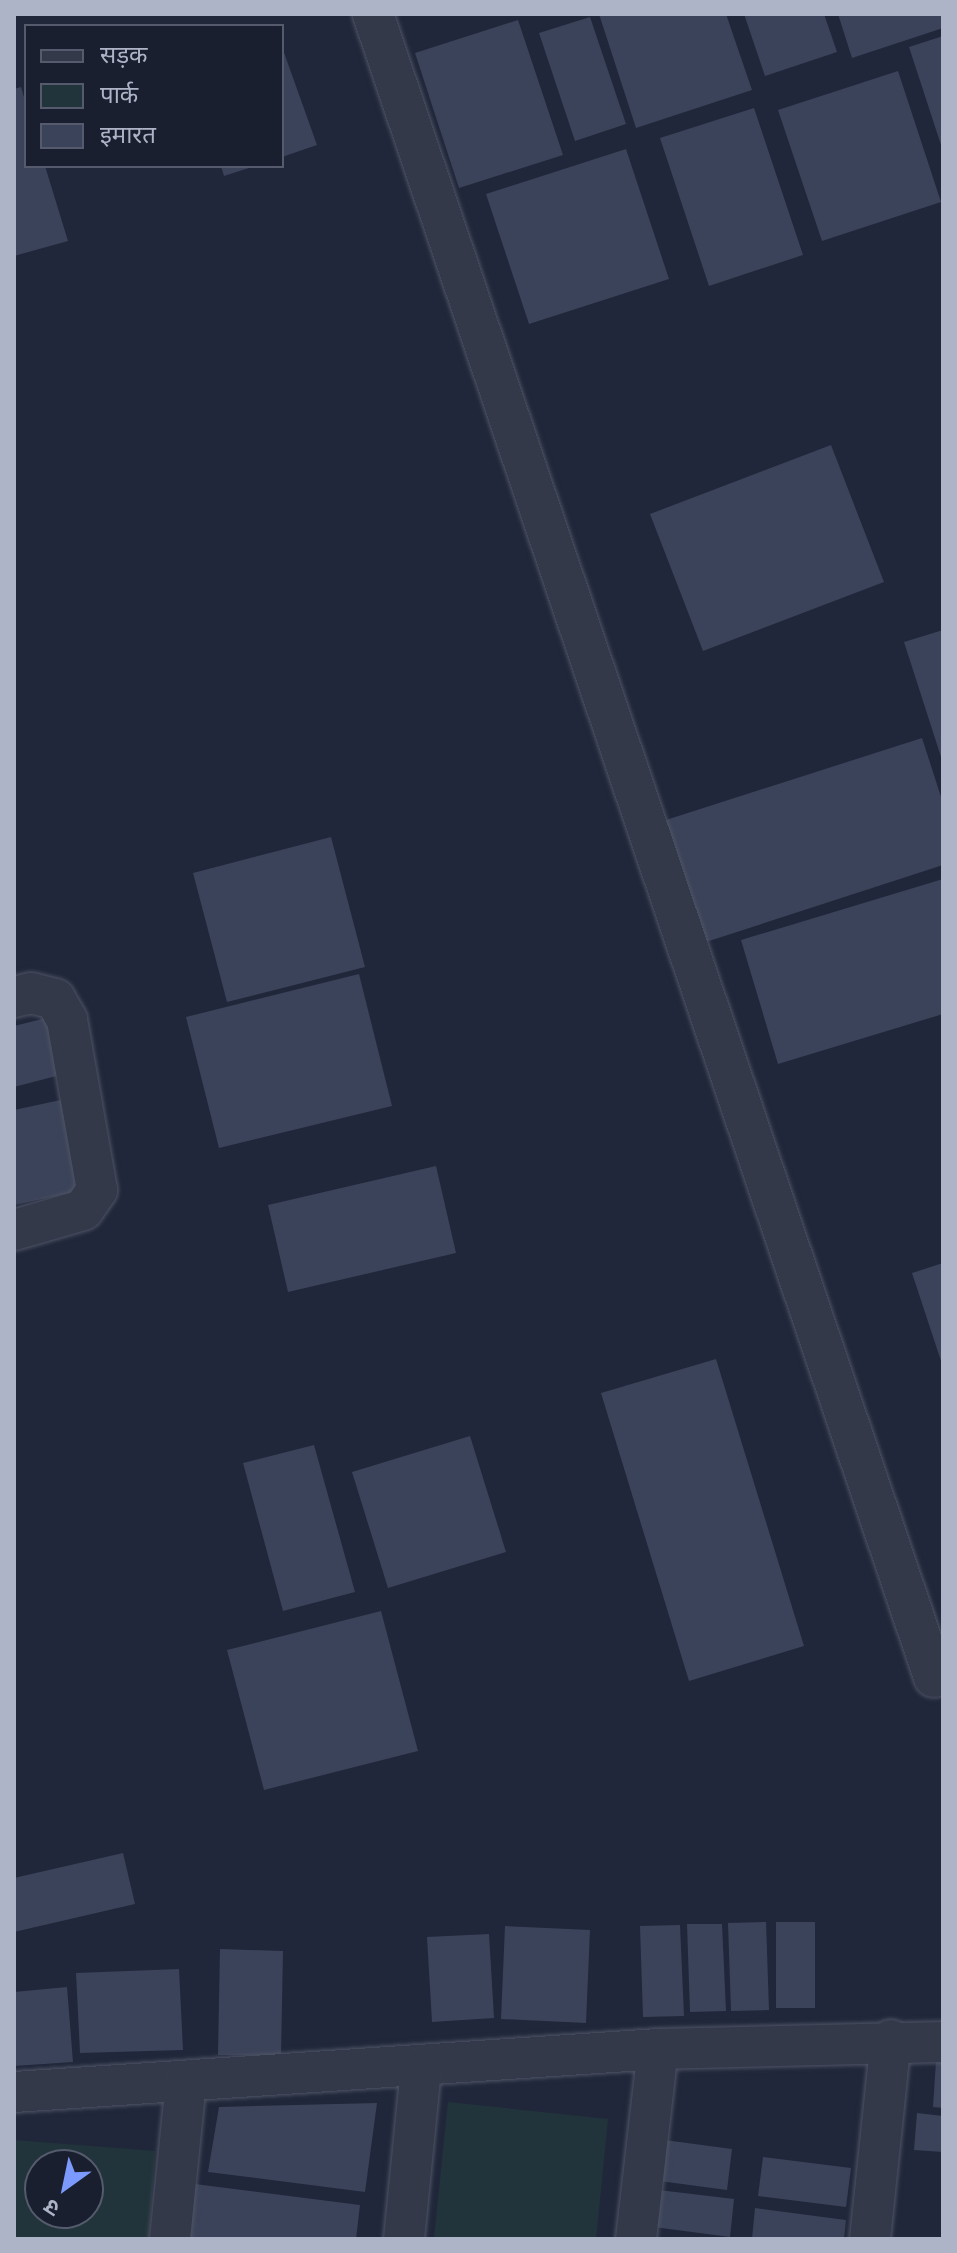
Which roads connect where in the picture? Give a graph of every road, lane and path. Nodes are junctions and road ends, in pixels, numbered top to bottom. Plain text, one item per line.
1 (373, 14) edge
2 (14, 997) edge
3 (14, 1230) edge
4 (934, 1677) dead end
5 (891, 2040) junction
6 (943, 2042) edge
7 (658, 2049) junction
8 (421, 2068) junction
9 (186, 2082) junction
10 (14, 2092) edge
11 (170, 2239) edge
12 (404, 2239) edge
13 (636, 2239) edge
14 (870, 2239) edge

1 - 4 street
2 - 3 street
5 - 6 street
5 - 7 street
5 - 14 street
7 - 8 street
7 - 13 street
8 - 9 street
8 - 12 street
9 - 10 street
9 - 11 street

